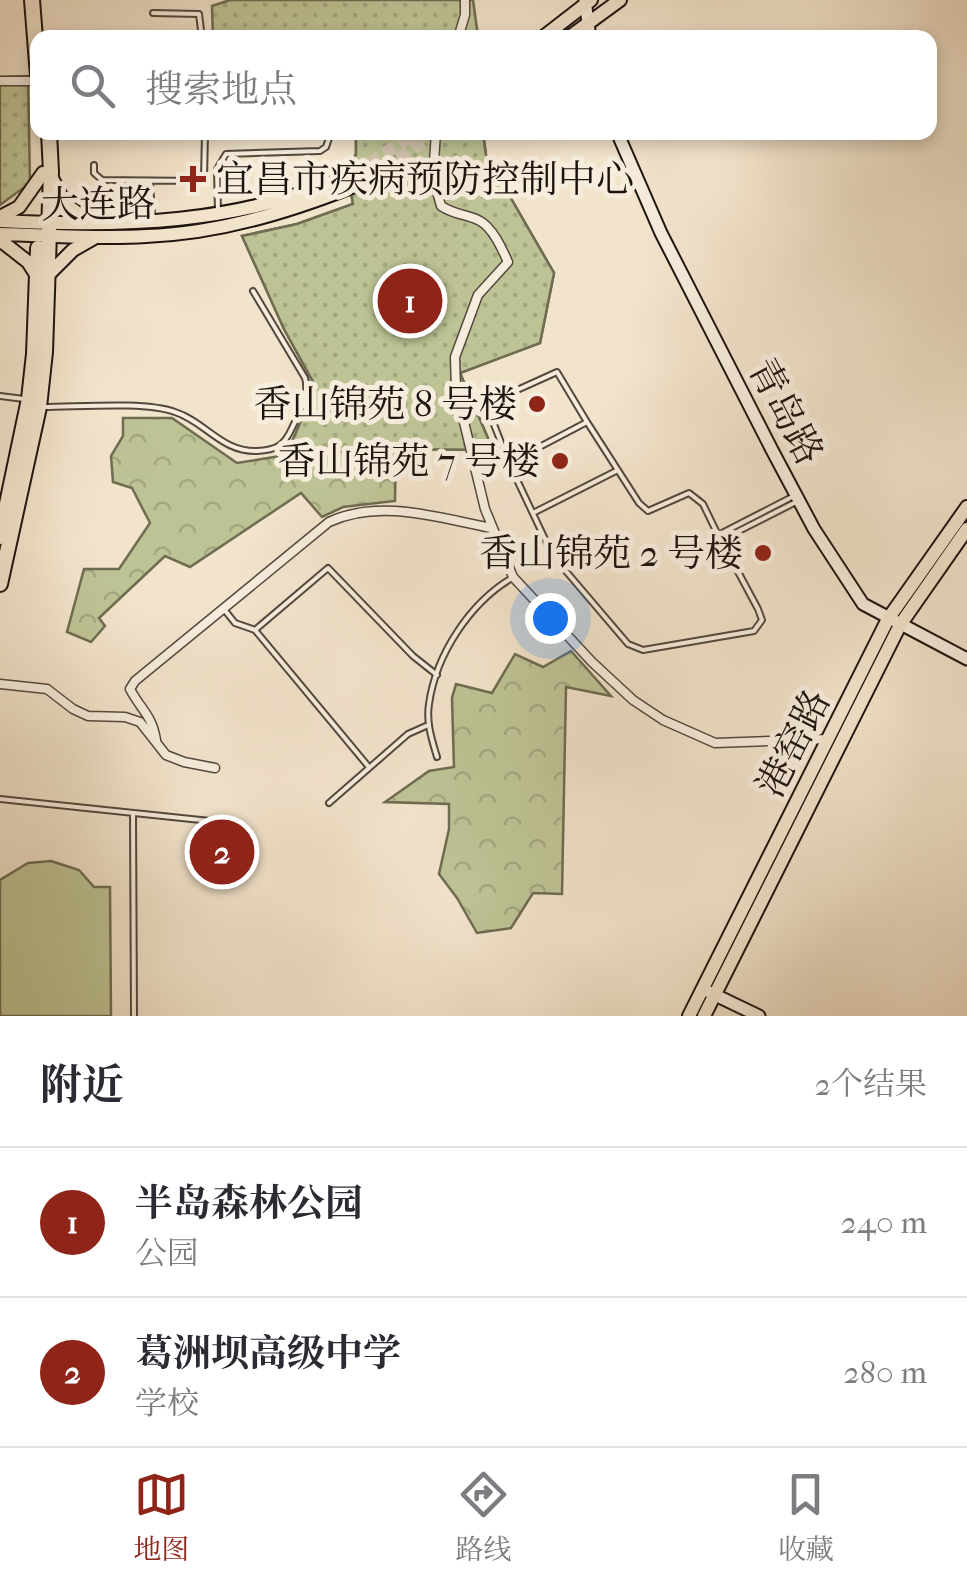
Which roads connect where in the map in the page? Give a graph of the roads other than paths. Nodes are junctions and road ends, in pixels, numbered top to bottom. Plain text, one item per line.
1 (32, 0) edge
2 (40, 0) edge
3 (465, 0) edge
4 (620, 0) edge
5 (587, 2) edge
6 (153, 13) dead end
7 (34, 30) edge
8 (43, 30) edge
9 (201, 30) edge
10 (460, 30) edge
11 (552, 30) edge
12 (588, 30) edge
13 (30, 79) edge
14 (0, 81) edge
15 (42, 140) edge
16 (49, 140) edge
17 (204, 140) edge
18 (328, 140) edge
19 (436, 140) edge
20 (620, 140) edge
21 (94, 166) dead end
22 (47, 172) junction
23 (354, 173) tunnel mouth
24 (150, 180) junction
25 (369, 180) tunnel mouth
26 (0, 219) edge
27 (218, 221) junction
28 (44, 229) junction
29 (96, 230) junction
30 (152, 230) junction
31 (0, 237) edge
32 (42, 276) junction
33 (253, 291) dead end
34 (0, 396) edge
35 (34, 403) junction
36 (587, 422) junction
37 (509, 462) junction
38 (618, 470) junction
39 (798, 497) junction
40 (967, 507) edge
41 (532, 514) junction
42 (491, 528) junction
43 (967, 528) edge
44 (0, 537) edge
45 (719, 538) junction
46 (513, 578) junction
47 (0, 584) edge
48 (223, 608) junction
49 (894, 622) junction
50 (255, 630) junction
51 (967, 659) edge
52 (437, 675) junction
53 (0, 684) edge
54 (428, 725) junction
55 (828, 739) junction
56 (156, 740) junction
57 (437, 757) dead end
58 (368, 766) junction
59 (215, 768) dead end
60 (0, 799) edge
61 (329, 802) dead end
62 (133, 814) junction
63 (239, 824) dead end
64 (708, 992) junction
65 (134, 1016) edge
66 (689, 1016) edge
67 (704, 1016) edge
68 (759, 1016) edge

1 - 7 highway
2 - 8 highway
3 - 10 street
4 - 12 main road
5 - 11 main road
5 - 12 street
6 - 9 lane
13 - 14 street
15 - 22 highway
16 - 22 highway
17 - 24 lane
18 - 27 lane
19 - 42 street
20 - 39 street, 青岛路
21 - 24 lane
22 - 26 main road
22 - 28 highway
22 - 29 main road
23 - 27 main road, 大连路
24 - 30 lane
25 - 27 main road, 大连路
26 - 28 main road, 大连路
27 - 30 main road, 大连路
28 - 29 main road, 大连路
28 - 31 main road, 大连路
28 - 32 highway
29 - 30 main road, 大连路
29 - 32 main road
31 - 32 main road
32 - 35 highway
33 - 35 lane
34 - 35 lane
35 - 44 highway
35 - 47 highway
36 - 37 lane
36 - 37 lane
36 - 38 lane
37 - 41 lane
38 - 41 lane
38 - 45 lane
39 - 45 lane
39 - 49 street, 青岛路
40 - 49 main road, 港窑路
41 - 45 lane
42 - 46 street
42 - 48 street
43 - 49 main road, 港窑路
46 - 52 lane
46 - 55 street
48 - 50 lane
48 - 56 street
49 - 51 street, 青岛路
49 - 55 main road, 港窑路
49 - 64 main road, 港窑路
50 - 52 lane
50 - 58 lane
52 - 54 lane
53 - 56 street
54 - 57 lane
54 - 58 lane
55 - 64 main road, 港窑路
56 - 59 street
58 - 61 lane
60 - 62 lane
62 - 63 lane
62 - 65 lane
64 - 66 main road, 港窑路
64 - 67 main road, 港窑路
64 - 68 street

